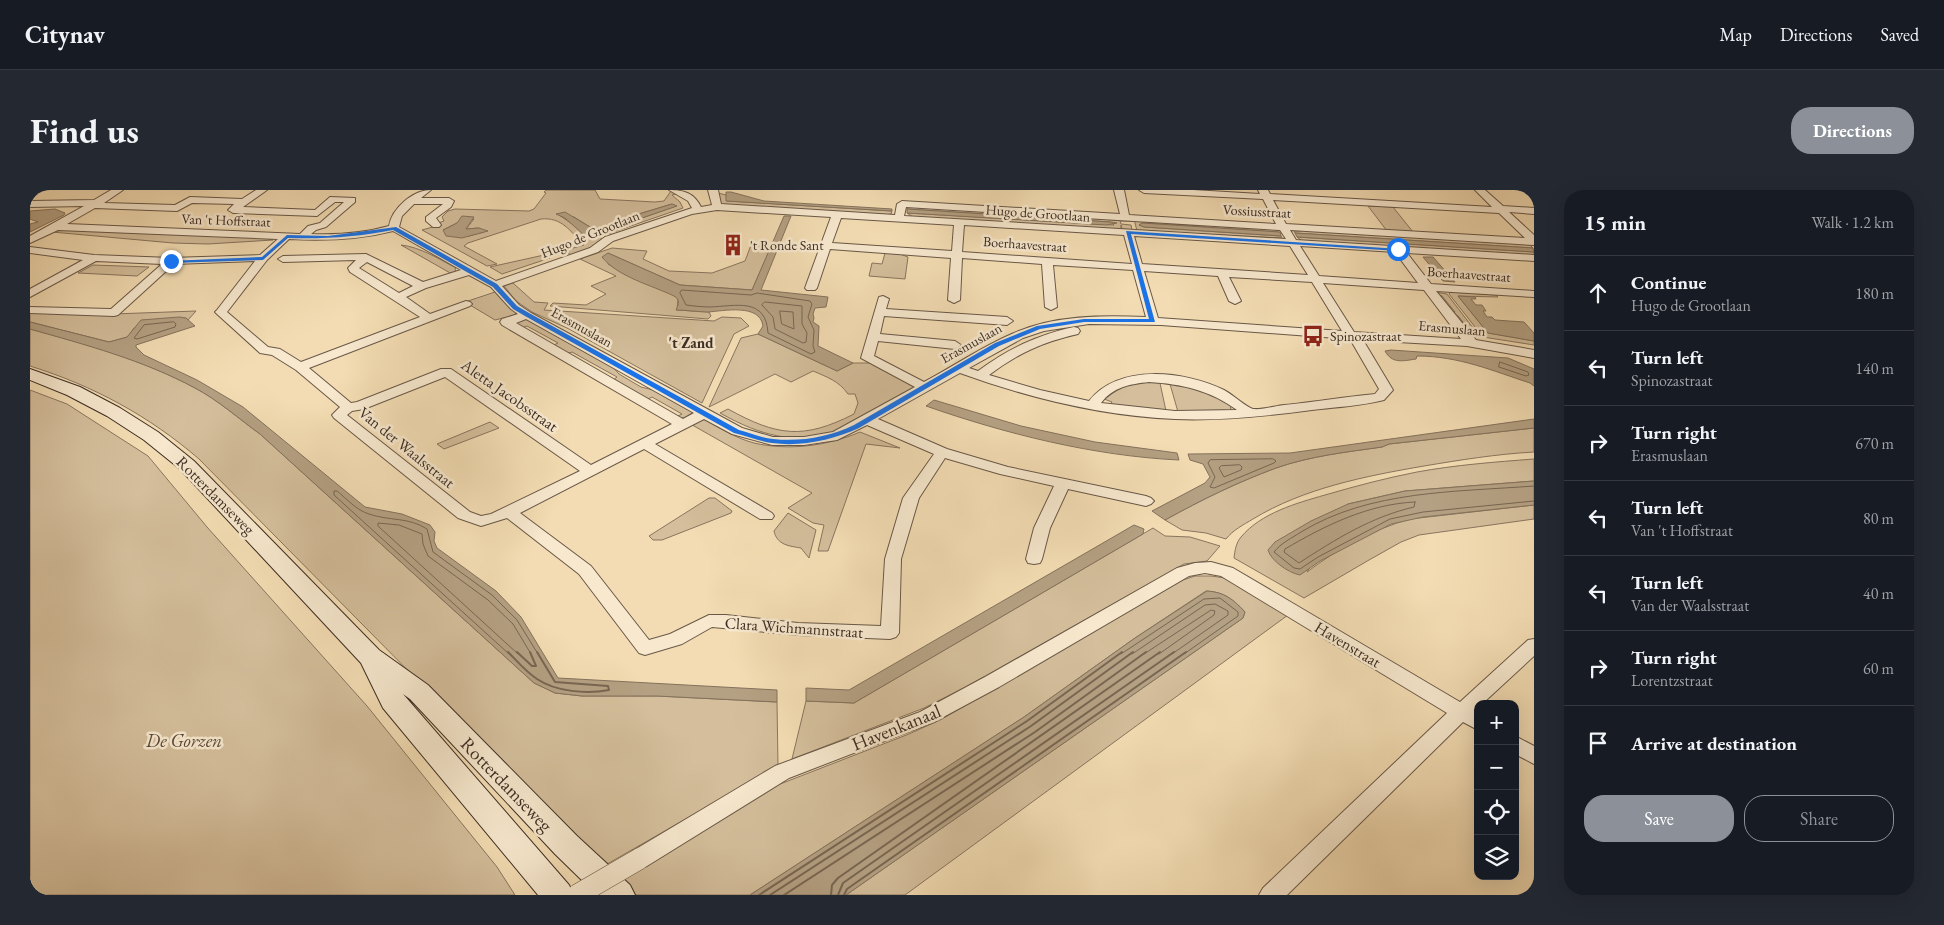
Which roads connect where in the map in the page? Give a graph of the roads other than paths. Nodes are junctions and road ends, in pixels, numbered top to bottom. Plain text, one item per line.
1 (118, 190) edge
2 (205, 190) edge
3 (262, 190) edge
4 (426, 190) edge
5 (674, 190) edge
6 (713, 190) edge
7 (1119, 190) edge
8 (1144, 190) edge
9 (1480, 190) edge
10 (1265, 194) edge
11 (416, 196) edge
12 (190, 200) junction
13 (244, 202) junction
14 (30, 204) edge
15 (95, 204) junction
16 (716, 207) junction
17 (697, 209) junction
18 (1501, 210) junction
19 (1534, 211) edge
20 (317, 213) junction
21 (837, 214) junction
22 (899, 217) junction
23 (1125, 217) junction
24 (958, 221) junction
25 (436, 225) dead end
26 (56, 227) junction
27 (1283, 227) junction
28 (312, 228) junction
29 (394, 228) junction
30 (1128, 232) junction
31 (287, 236) junction
32 (302, 237) junction
33 (30, 240) edge
34 (1534, 242) edge
35 (1293, 243) junction
36 (826, 246) junction
37 (1398, 249) junction
38 (30, 250) edge
39 (955, 255) junction
40 (366, 257) junction
41 (94, 258) junction
42 (263, 258) junction
43 (1534, 258) edge
44 (283, 259) dead end
45 (171, 261) junction
46 (1047, 261) junction
47 (1139, 267) junction
48 (471, 271) junction
49 (1222, 273) junction
50 (1315, 279) junction
51 (495, 285) junction
52 (422, 286) junction
53 (1426, 286) junction
54 (811, 288) dead end
55 (30, 294) edge
56 (1534, 294) edge
57 (398, 297) junction
58 (954, 300) dead end
59 (1235, 301) dead end
60 (466, 304) dead end
61 (1051, 307) dead end
62 (30, 310) edge
63 (527, 314) junction
64 (428, 318) junction
65 (1007, 321) dead end
66 (1153, 321) junction
67 (874, 337) junction
68 (1355, 339) junction
69 (956, 345) dead end
70 (1474, 345) junction
71 (1534, 354) edge
72 (300, 367) junction
73 (957, 368) junction
74 (30, 374) edge
75 (979, 376) junction
76 (924, 387) junction
77 (1092, 405) junction
78 (348, 407) junction
79 (1248, 412) junction
80 (705, 413) junction
81 (868, 420) junction
82 (682, 424) junction
83 (644, 443) junction
84 (942, 452) junction
85 (590, 471) junction
86 (1063, 484) junction
87 (1146, 501) dead end
88 (509, 512) junction
89 (766, 516) dead end
90 (1034, 559) dead end
91 (1217, 567) joint
92 (1534, 645) edge
93 (370, 657) junction
94 (1469, 717) edge
95 (1517, 745) edge
96 (1534, 756) edge
97 (558, 895) edge
98 (577, 895) edge
99 (619, 895) edge
100 (1271, 895) edge

1 - 15 street
2 - 12 street
3 - 13 street
4 - 11 street
5 - 17 street
6 - 16 street
7 - 23 street
8 - 10 street
9 - 18 street
10 - 18 street
10 - 27 street
11 - 25 street
11 - 29 street
12 - 13 street
12 - 15 street
13 - 20 street
14 - 15 street
15 - 26 street
16 - 17 street, Hugo de Grootlaan
16 - 21 street, Hugo de Grootlaan
17 - 51 street, Hugo de Grootlaan
18 - 19 street
18 - 34 street
20 - 28 street
20 - 28 street
21 - 22 street, Hugo de Grootlaan
21 - 36 street
22 - 23 street, Vossiusstraat
22 - 24 street, Hugo de Grootlaan
23 - 27 street, Vossiusstraat
24 - 30 street, Hugo de Grootlaan
24 - 39 street
26 - 31 street, Van 't Hoffstraat
26 - 33 street
27 - 34 street, Vossiusstraat
27 - 35 street
28 - 32 street
29 - 32 street, Van 't Hoffstraat
29 - 48 street, Erasmuslaan
30 - 35 street, Hugo de Grootlaan
30 - 47 street
31 - 32 street, Van 't Hoffstraat
31 - 42 street, Van der Waalsstraat
35 - 37 street, Hugo de Grootlaan
35 - 50 street
36 - 39 street, Boerhaavestraat
36 - 54 street
37 - 43 street, Hugo de Grootlaan
37 - 53 street
38 - 41 street
39 - 46 street, Boerhaavestraat
39 - 58 street
40 - 44 street
40 - 52 street
40 - 57 street
41 - 45 street
41 - 55 street
42 - 45 street
42 - 72 street, Van der Waalsstraat
45 - 62 street
46 - 47 street, Boerhaavestraat
46 - 61 street
47 - 49 street, Boerhaavestraat
47 - 66 street
48 - 51 street, Erasmuslaan
48 - 52 street
49 - 50 street, Boerhaavestraat
49 - 59 street
50 - 53 street, Boerhaavestraat
50 - 68 street
51 - 63 street, Erasmuslaan
52 - 57 street
53 - 56 street, Boerhaavestraat
53 - 70 street
57 - 64 street
60 - 64 street
63 - 80 street, Erasmuslaan
63 - 82 street, Erasmuslaan
64 - 72 street
65 - 67 street
66 - 68 street, Erasmuslaan
66 - 73 street, Erasmuslaan
67 - 69 street
67 - 76 street
68 - 70 street, Erasmuslaan
68 - 75 street, Erasmuslaan
68 - 79 street
70 - 71 street, Erasmuslaan
72 - 78 street, Van der Waalsstraat
73 - 75 street
73 - 76 street, Erasmuslaan
74 - 93 main road, Rotterdamseweg
75 - 77 street
76 - 81 street, Erasmuslaan
77 - 79 street
77 - 79 street
78 - 85 street, Aletta Jacobsstraat
78 - 88 street, Van der Waalsstraat
80 - 81 street, Erasmuslaan
80 - 82 street
81 - 84 street
82 - 83 street
83 - 85 street
83 - 89 street
84 - 86 street
84 - 88 street, Clara Wichmannstraat
85 - 88 street
86 - 87 street
86 - 90 street
91 - 94 street, Havenstraat
91 - 98 street, Havenkanaal, bridge
92 - 94 street
93 - 97 main road, Rotterdamseweg
93 - 99 main road, Rotterdamseweg
94 - 100 street
95 - 96 street

